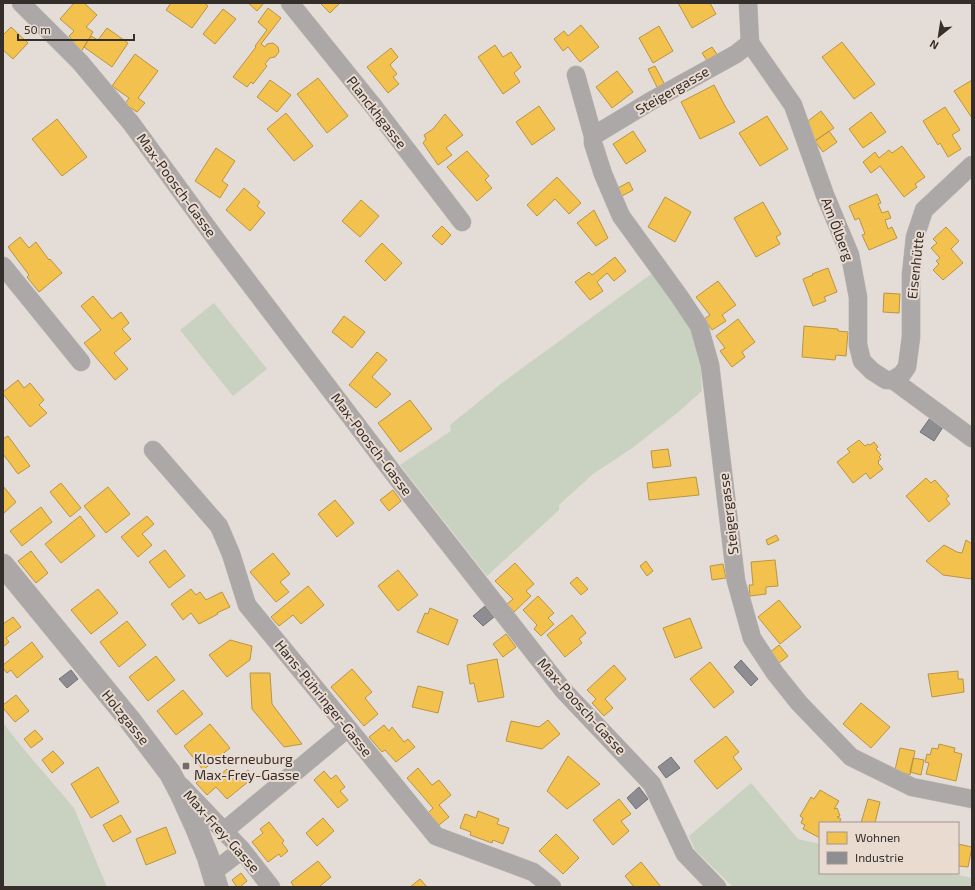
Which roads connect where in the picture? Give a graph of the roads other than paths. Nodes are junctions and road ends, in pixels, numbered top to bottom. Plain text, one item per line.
1 (21, 3) edge
2 (290, 3) edge
3 (748, 3) edge
4 (750, 43) junction
5 (576, 75) dead end
6 (593, 136) junction
7 (972, 165) edge
8 (462, 222) dead end
9 (3, 266) edge
10 (81, 362) dead end
11 (893, 380) junction
12 (972, 438) edge
13 (153, 450) dead end
14 (3, 566) edge
15 (348, 728) junction
16 (172, 777) junction
17 (972, 799) edge
18 (224, 831) junction
19 (242, 850) junction
20 (215, 879) edge
21 (271, 887) edge
22 (552, 887) edge
23 (717, 887) edge

1 - 23 street, Max-Poosch-Gasse
2 - 8 street, Planckhgasse
3 - 4 street
4 - 6 street, Steigergasse
4 - 11 street, Am Ölberg
5 - 6 street, Steigergasse
6 - 17 street, Steigergasse
7 - 11 street, Eisenhütte
9 - 10 street
11 - 12 street, Am Ölberg
13 - 15 street, Hans-Pühringer-Gasse
14 - 16 street, Holzgasse
15 - 18 street
15 - 22 street, Hans-Pühringer-Gasse
16 - 18 street, Max-Frey-Gasse
16 - 20 street, Holzgasse
18 - 19 street, Max-Frey-Gasse
19 - 20 street
19 - 21 street, Max-Frey-Gasse

